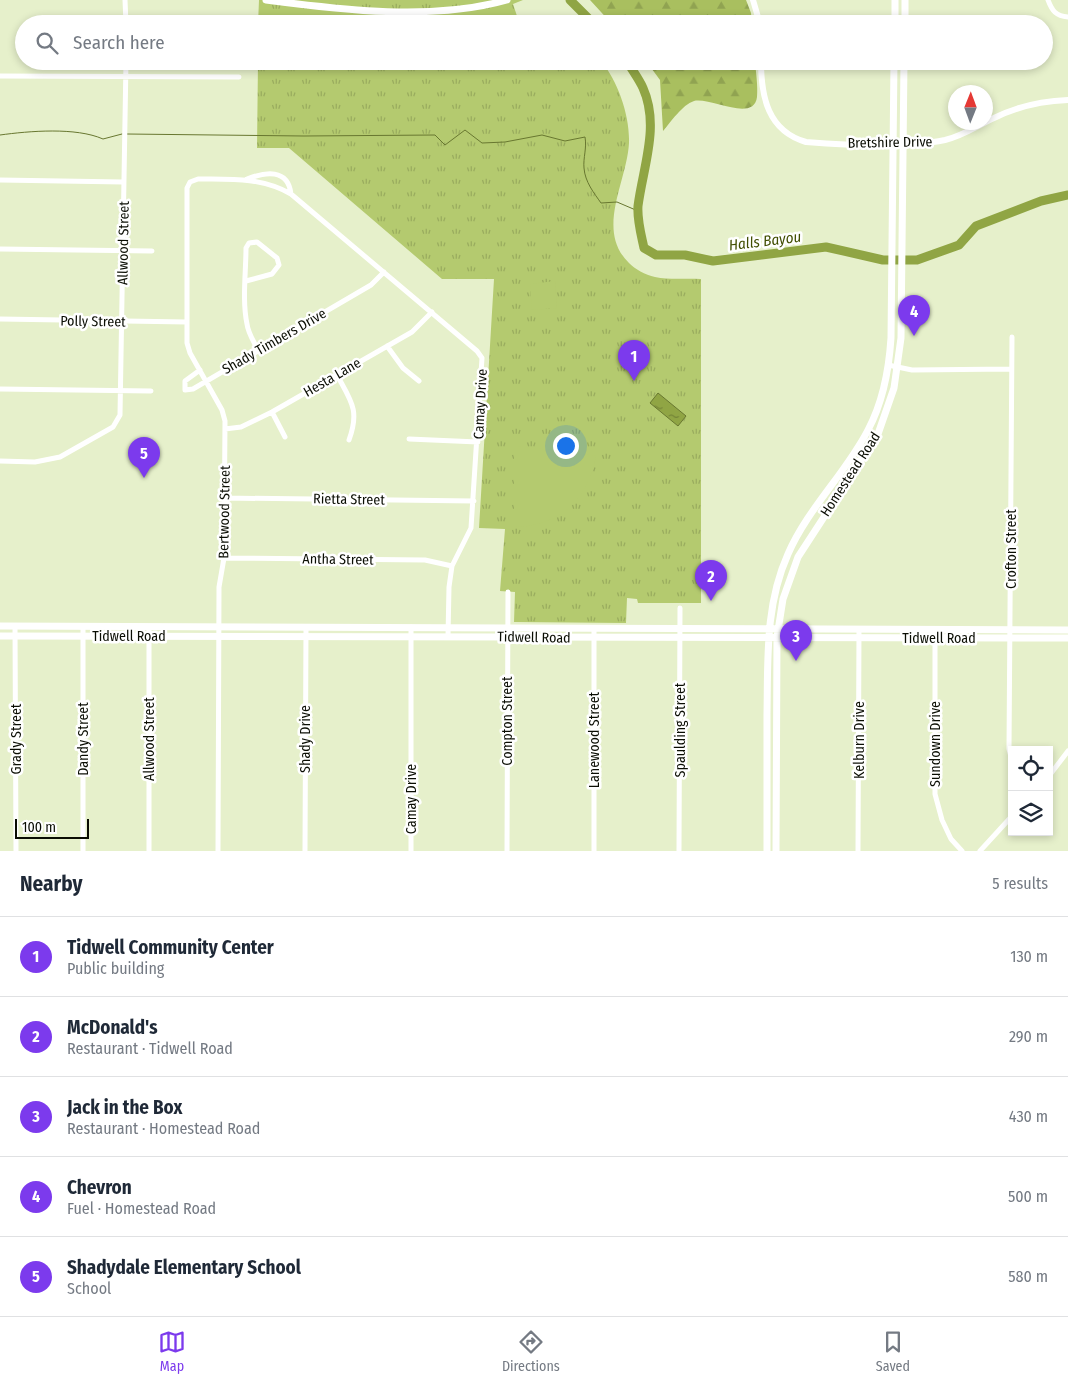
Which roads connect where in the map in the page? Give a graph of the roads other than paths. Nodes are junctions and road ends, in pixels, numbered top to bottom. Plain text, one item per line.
1 (126, 0) edge
2 (266, 0) edge
3 (507, 0) edge
4 (753, 0) edge
5 (895, 0) edge
6 (905, 0) edge
7 (1048, 0) edge
8 (126, 15) edge
9 (757, 15) edge
10 (895, 15) edge
11 (905, 15) edge
12 (1068, 17) edge
13 (126, 70) edge
14 (762, 70) edge
15 (894, 72) joint
16 (904, 72) joint
17 (0, 76) edge
18 (126, 77) junction
19 (239, 77) dead end
20 (1068, 100) edge
21 (893, 144) junction
22 (902, 144) junction
23 (0, 180) edge
24 (245, 180) junction
25 (123, 182) junction
26 (190, 182) joint
27 (290, 194) junction
28 (891, 223) junction
29 (902, 223) junction
30 (0, 249) edge
31 (122, 251) junction
32 (152, 252) dead end
33 (384, 272) junction
34 (246, 281) junction
35 (891, 296) junction
36 (902, 296) junction
37 (432, 312) junction
38 (0, 318) edge
39 (122, 321) junction
40 (187, 322) junction
41 (1012, 338) dead end
42 (387, 346) junction
43 (258, 350) junction
44 (888, 366) junction
45 (898, 367) junction
46 (1011, 369) junction
47 (200, 370) junction
48 (337, 375) junction
49 (206, 381) junction
50 (419, 381) dead end
51 (0, 389) edge
52 (121, 391) junction
53 (151, 391) dead end
54 (272, 412) junction
55 (225, 429) junction
56 (869, 429) junction
57 (878, 434) junction
58 (285, 437) dead end
59 (409, 439) dead end
60 (348, 440) dead end
61 (478, 442) junction
62 (0, 461) edge
63 (829, 488) junction
64 (838, 494) junction
65 (224, 498) junction
66 (474, 501) junction
67 (224, 558) junction
68 (452, 566) junction
69 (508, 592) dead end
70 (680, 608) dead end
71 (0, 626) edge
72 (15, 626) junction
73 (83, 627) junction
74 (149, 627) junction
75 (219, 627) junction
76 (306, 627) junction
77 (411, 627) junction
78 (448, 627) junction
79 (508, 628) junction
80 (680, 628) junction
81 (594, 629) junction
82 (769, 630) junction
83 (859, 630) junction
84 (1010, 630) junction
85 (1068, 630) edge
86 (778, 633) junction
87 (935, 634) junction
88 (15, 635) junction
89 (219, 635) junction
90 (0, 636) edge
91 (83, 636) junction
92 (149, 636) junction
93 (306, 636) junction
94 (410, 636) junction
95 (448, 636) junction
96 (507, 637) junction
97 (680, 637) junction
98 (594, 638) junction
99 (768, 638) junction
100 (859, 638) junction
101 (1010, 638) junction
102 (1068, 638) edge
103 (767, 708) junction
104 (777, 709) junction
105 (1009, 746) edge
106 (1068, 752) edge
107 (1053, 771) edge
108 (776, 781) junction
109 (767, 782) junction
110 (1008, 820) edge
111 (16, 851) edge
112 (83, 851) edge
113 (149, 851) edge
114 (218, 851) edge
115 (305, 851) edge
116 (411, 851) edge
117 (507, 851) edge
118 (594, 851) edge
119 (679, 851) edge
120 (767, 851) edge
121 (776, 851) edge
122 (858, 851) edge
123 (962, 851) edge
124 (980, 851) edge

1 - 8 street
2 - 3 main road
4 - 9 street
5 - 10 main road
6 - 11 main road
7 - 12 street
13 - 18 street, Allwood Street
14 - 21 street, Bretshire Drive
15 - 16 main road
15 - 21 main road, Homestead Road
16 - 22 main road, Homestead Road
17 - 18 street
18 - 19 street
18 - 25 street, Allwood Street
20 - 22 street, Bretshire Drive
21 - 22 street, Bretshire Drive
21 - 28 main road, Homestead Road
22 - 29 main road, Homestead Road
23 - 25 street
24 - 26 street, Camay Drive
24 - 27 street, Camay Drive
24 - 27 street, Camay Drive
25 - 31 street, Allwood Street
26 - 40 street, Bertwood Street
27 - 33 street, Camay Drive
28 - 29 main road
28 - 35 main road, Homestead Road
29 - 36 main road, Homestead Road
30 - 31 street
31 - 32 street
31 - 39 street, Allwood Street
33 - 37 street, Camay Drive
33 - 43 street, Shady Timbers Drive
34 - 34 street
34 - 43 street
35 - 36 main road
35 - 44 main road, Homestead Road
36 - 45 main road, Homestead Road
37 - 42 street, Hesta Lane
37 - 61 street, Camay Drive
38 - 39 street, Polly Street
39 - 40 street, Polly Street
39 - 52 street, Allwood Street
40 - 47 street, Bertwood Street
41 - 46 street, Crofton Street
42 - 48 street, Hesta Lane
42 - 50 street
43 - 49 street, Shady Timbers Drive
44 - 45 street
44 - 56 main road, Homestead Road
45 - 46 street
45 - 57 main road, Homestead Road
46 - 84 street, Crofton Street
47 - 49 street, Bertwood Street
47 - 49 street, Shady Timbers Drive
48 - 54 street, Hesta Lane
48 - 60 street
49 - 55 street, Bertwood Street
51 - 52 street
52 - 53 street
52 - 62 street, Allwood Street
54 - 55 street, Hesta Lane
54 - 58 street
55 - 65 street, Bertwood Street
56 - 57 main road
56 - 63 main road, Homestead Road
57 - 64 main road, Homestead Road
59 - 61 street
61 - 66 street, Camay Drive
63 - 64 main road
63 - 82 main road, Homestead Road
64 - 86 main road, Homestead Road
65 - 66 street, Rietta Street
65 - 67 street, Bertwood Street
66 - 68 street, Camay Drive
67 - 68 street, Antha Street
67 - 75 street, Bertwood Street
68 - 78 street, Camay Drive
69 - 79 street, Compton Street
70 - 80 street, Spaulding Street
71 - 72 main road, Tidwell Road
72 - 73 main road, Tidwell Road
72 - 88 street, Grady Street
73 - 74 main road, Tidwell Road
73 - 91 street, Dandy Street
74 - 75 main road, Tidwell Road
74 - 92 street, Allwood Street
75 - 76 main road, Tidwell Road
75 - 89 street, Bertwood Street
76 - 77 main road, Tidwell Road
76 - 93 street, Shady Drive
77 - 78 main road, Tidwell Road
77 - 94 street, Camay Drive
78 - 79 main road, Tidwell Road
78 - 95 street, Camay Drive
79 - 81 main road, Tidwell Road
79 - 96 street, Compton Street
80 - 81 main road, Tidwell Road
80 - 82 main road, Tidwell Road
80 - 97 street, Spaulding Street
81 - 98 street, Lanewood Street
82 - 86 main road, Tidwell Road
82 - 99 main road, Homestead Road
83 - 86 main road, Tidwell Road
83 - 87 main road, Tidwell Road
83 - 100 street, Kelburn Drive
84 - 85 main road, Tidwell Road
84 - 87 main road, Tidwell Road
84 - 101 street, Crofton Street
86 - 99 main road, Tidwell Road
86 - 100 main road, Tidwell Road
86 - 104 main road, Homestead Road
87 - 100 main road, Tidwell Road
87 - 101 main road, Tidwell Road
87 - 123 street, Sundown Drive
88 - 90 main road, Tidwell Road
88 - 91 main road, Tidwell Road
88 - 111 street, Grady Street
89 - 92 main road, Tidwell Road
89 - 93 main road, Tidwell Road
89 - 114 street, Bertwood Street
91 - 92 main road, Tidwell Road
91 - 112 street, Dandy Street
92 - 113 street, Allwood Street
93 - 94 main road, Tidwell Road
93 - 115 street, Shady Drive
94 - 95 main road, Tidwell Road
94 - 116 street, Camay Drive
95 - 96 main road, Tidwell Road
96 - 98 main road, Tidwell Road
96 - 117 street, Compton Street
97 - 98 main road, Tidwell Road
97 - 99 main road, Tidwell Road
97 - 119 street, Spaulding Street
98 - 118 street, Lanewood Street
99 - 103 main road, Homestead Road
100 - 122 street, Kelburn Drive
101 - 102 main road, Tidwell Road
101 - 105 street, Crofton Street
103 - 104 main road
103 - 109 main road, Homestead Road
104 - 108 main road, Homestead Road
106 - 107 street
108 - 109 main road
108 - 121 main road, Homestead Road
109 - 120 main road, Homestead Road
110 - 124 street

